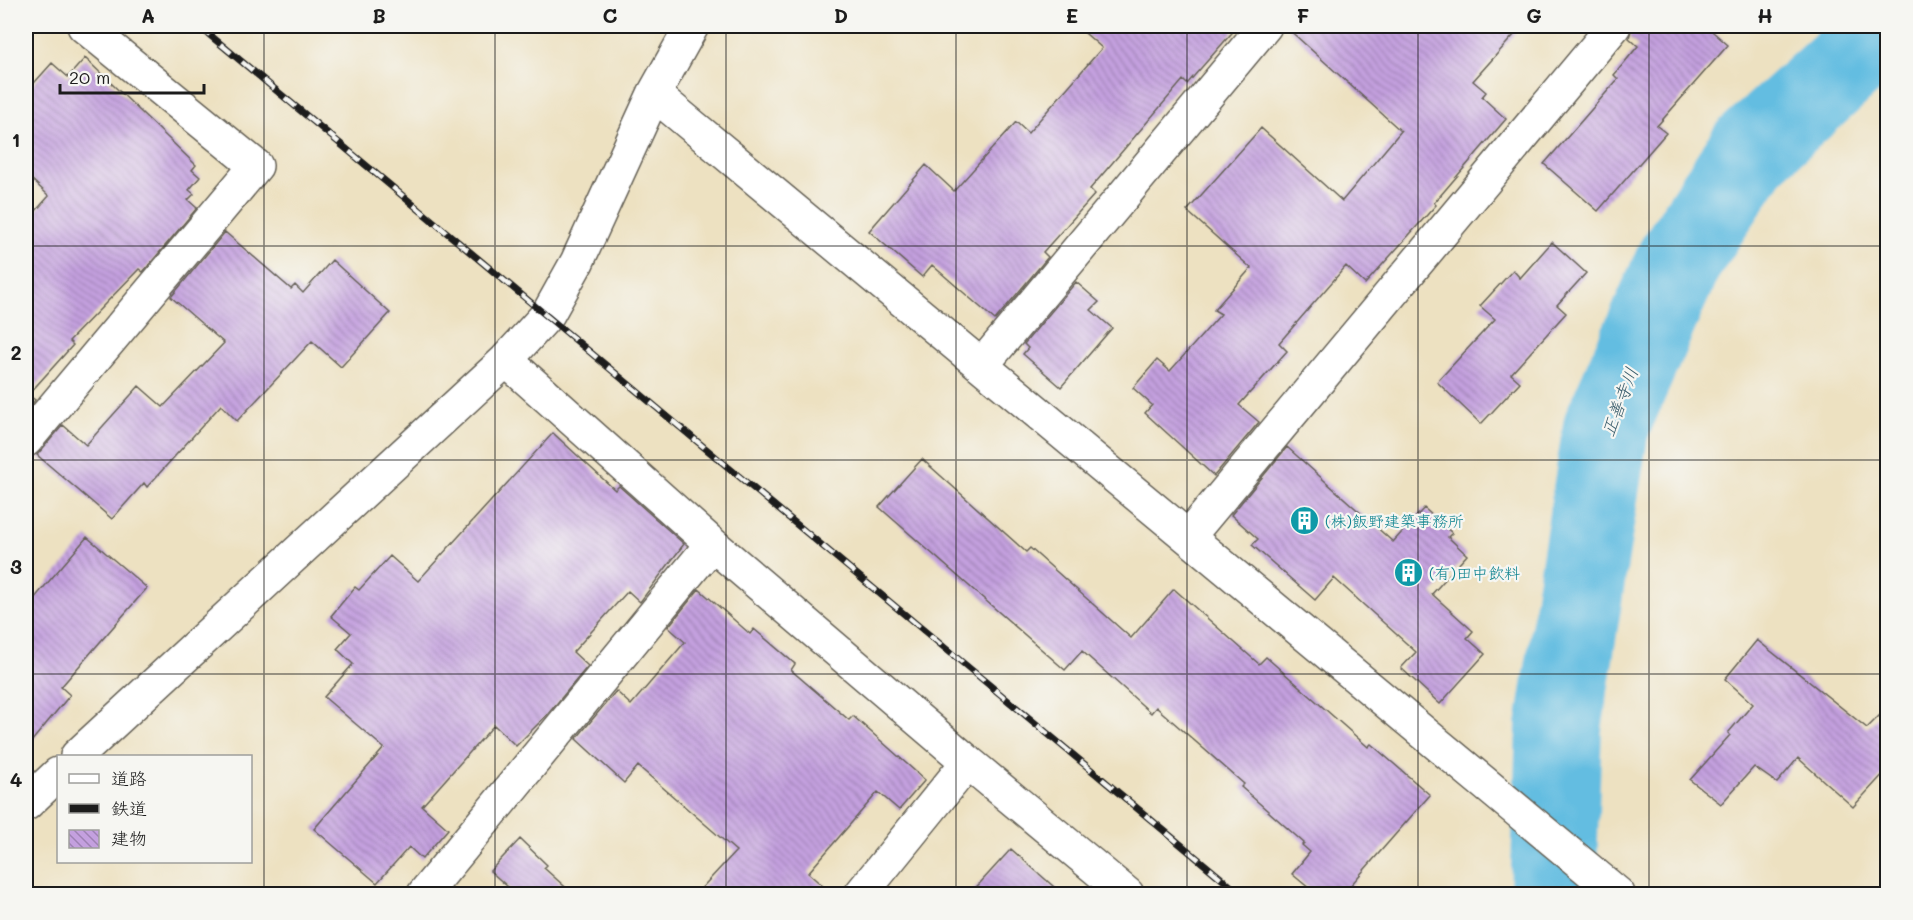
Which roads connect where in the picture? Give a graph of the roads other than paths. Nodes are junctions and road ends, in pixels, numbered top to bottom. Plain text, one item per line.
1 (84, 26) edge
2 (692, 26) edge
3 (1265, 26) edge
4 (1614, 26) edge
5 (654, 94) junction
6 (506, 360) junction
7 (982, 365) junction
8 (26, 440) edge
9 (1188, 537) junction
10 (712, 544) junction
11 (78, 755) edge
12 (968, 762) junction
13 (57, 775) edge
14 (26, 804) edge
15 (424, 894) edge
16 (861, 894) edge
17 (1127, 894) edge
18 (1618, 894) edge

1 - 8 street
2 - 5 street
3 - 7 street
4 - 9 street
5 - 6 street
5 - 7 street
6 - 10 street
6 - 11 street
7 - 9 street
9 - 18 street
10 - 12 street
10 - 15 street
12 - 16 street
12 - 17 street
13 - 14 street

